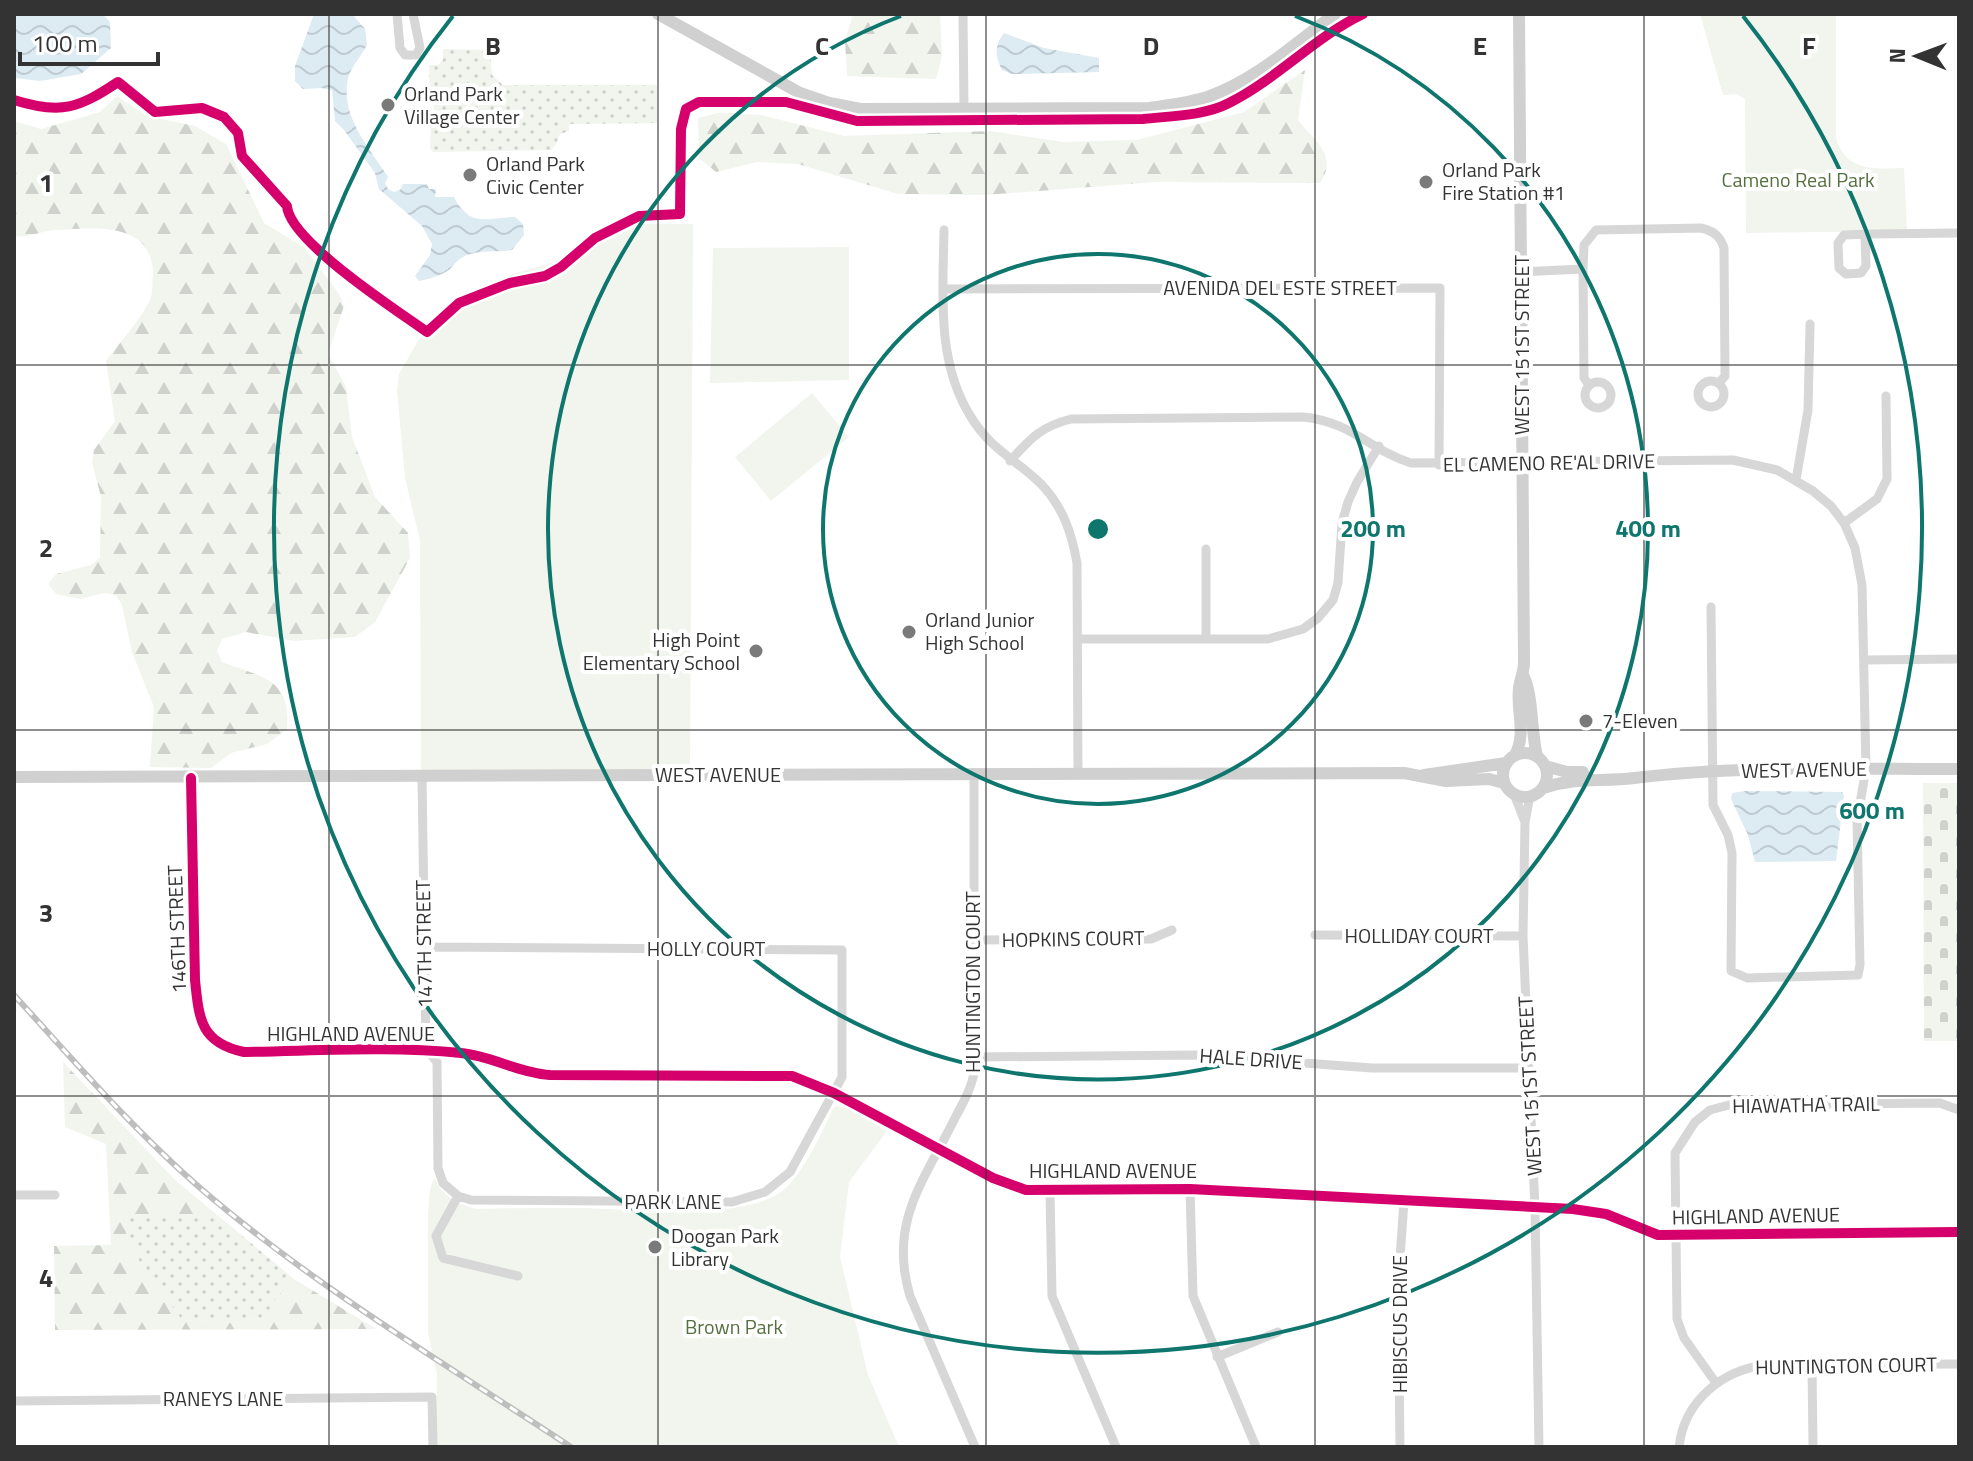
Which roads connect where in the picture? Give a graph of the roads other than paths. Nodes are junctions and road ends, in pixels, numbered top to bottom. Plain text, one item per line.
1 (397, 14) edge
2 (413, 14) edge
3 (658, 14) edge
4 (963, 14) edge
5 (1335, 14) edge
6 (1519, 14) edge
7 (964, 108) junction
8 (944, 230) dead end
9 (1959, 233) edge
10 (1865, 234) junction
11 (1583, 269) junction
12 (1521, 272) junction
13 (943, 289) junction
14 (1810, 324) dead end
15 (1719, 383) dead end
16 (1589, 385) dead end
17 (1886, 396) dead end
18 (1379, 446) junction
19 (1010, 461) junction
20 (1522, 464) junction
21 (1439, 465) junction
22 (1796, 480) junction
23 (1844, 523) junction
24 (1206, 549) dead end
25 (1711, 607) dead end
26 (1078, 639) junction
27 (1206, 639) junction
28 (1959, 659) edge
29 (1865, 660) junction
30 (1523, 675) junction
31 (1511, 759) junction
32 (1541, 761) junction
33 (1866, 769) junction
34 (1959, 769) edge
35 (1714, 771) junction
36 (974, 774) junction
37 (1078, 774) junction
38 (1650, 775) junction
39 (422, 776) junction
40 (1421, 776) junction
41 (14, 777) edge
42 (191, 778) junction
43 (1504, 783) junction
44 (1543, 788) junction
45 (1514, 794) junction
46 (1530, 796) junction
47 (1525, 822) junction
48 (1172, 930) dead end
49 (1315, 935) dead end
50 (1523, 936) junction
51 (973, 940) junction
52 (424, 947) junction
53 (426, 1049) junction
54 (244, 1052) joint
55 (975, 1057) junction
56 (1528, 1068) junction
57 (834, 1093) junction
58 (1959, 1110) edge
59 (939, 1150) junction
60 (1190, 1189) junction
61 (1050, 1191) junction
62 (14, 1195) edge
63 (55, 1195) dead end
64 (458, 1196) junction
65 (1404, 1201) junction
66 (1535, 1208) junction
67 (1959, 1232) edge
68 (1675, 1236) junction
69 (518, 1276) dead end
70 (1278, 1332) dead end
71 (1217, 1357) junction
72 (1812, 1364) junction
73 (1959, 1364) edge
74 (1716, 1383) junction
75 (14, 1401) edge
76 (433, 1447) edge
77 (975, 1447) edge
78 (1116, 1447) edge
79 (1256, 1447) edge
80 (1400, 1447) edge
81 (1539, 1447) edge
82 (1679, 1447) edge
83 (1813, 1447) edge

1 - 2 street
3 - 7 street
4 - 7 street
5 - 7 street
6 - 12 street, WEST 151ST STREET
8 - 13 street
9 - 10 street
10 - 10 street
11 - 12 street
11 - 15 street
11 - 16 street
12 - 20 street, WEST 151ST STREET
13 - 19 street
13 - 21 street, AVENIDA DEL ESTE STREET
14 - 22 street
17 - 23 street
18 - 19 street, EL CAMENO RE'AL DRIVE
18 - 21 street, EL CAMENO RE'AL DRIVE
18 - 27 street
19 - 26 street
20 - 21 street, EL CAMENO RE'AL DRIVE
20 - 22 street, EL CAMENO RE'AL DRIVE
20 - 30 street, WEST 151ST STREET
22 - 23 street, EL CAMENO RE'AL DRIVE
23 - 29 street, EL CAMENO RE'AL DRIVE
24 - 27 street
25 - 35 street
26 - 27 street
26 - 37 street
28 - 29 street
29 - 33 street, EL CAMENO RE'AL DRIVE
30 - 31 street, WEST 151ST STREET
30 - 32 street, WEST 151ST STREET
31 - 32 street
31 - 40 street, WEST AVENUE
31 - 43 street
32 - 38 street, WEST AVENUE
32 - 44 street
33 - 34 street, WEST AVENUE
33 - 35 street, WEST AVENUE
33 - 35 street, EL CAMENO RE'AL DRIVE
35 - 38 street, WEST AVENUE
36 - 37 street, WEST AVENUE
36 - 39 street, WEST AVENUE
36 - 51 street, HUNTINGTON COURT
37 - 40 street, WEST AVENUE
38 - 44 street, WEST AVENUE
39 - 42 street, WEST AVENUE
39 - 52 street, 147TH STREET
40 - 43 street, WEST AVENUE
41 - 42 street, WEST AVENUE
42 - 54 street, 146TH STREET
43 - 45 street
44 - 46 street
45 - 46 street
45 - 47 street, WEST 151ST STREET
46 - 47 street, WEST 151ST STREET
47 - 50 street, WEST 151ST STREET
48 - 51 street, HOPKINS COURT
49 - 50 street, HOLLIDAY COURT
50 - 56 street, WEST 151ST STREET
51 - 55 street, HUNTINGTON COURT
52 - 53 street, 147TH STREET
52 - 57 street, HOLLY COURT
53 - 54 street, HIGHLAND AVENUE
53 - 57 street, HIGHLAND AVENUE
53 - 64 street, 147TH STREET
55 - 56 street, HALE DRIVE
55 - 59 street, HUNTINGTON COURT
56 - 66 street, WEST 151ST STREET
57 - 59 street, HIGHLAND AVENUE
57 - 64 street, PARK LANE
58 - 68 street, HIAWATHA TRAIL
59 - 61 street, HIGHLAND AVENUE
59 - 77 street, HUNTINGTON COURT
60 - 61 street, HIGHLAND AVENUE
60 - 65 street, HIGHLAND AVENUE
60 - 71 street
61 - 78 street
62 - 63 street
64 - 69 street
65 - 66 street, HIGHLAND AVENUE
65 - 80 street, HIBISCUS DRIVE
66 - 68 street, HIGHLAND AVENUE
66 - 81 street, WEST 151ST STREET
67 - 68 street, HIGHLAND AVENUE
68 - 74 street, HIAWATHA TRAIL
70 - 71 street
71 - 79 street
72 - 73 street, HUNTINGTON COURT
72 - 74 street, HUNTINGTON COURT
72 - 83 street
74 - 82 street, HUNTINGTON COURT
75 - 76 street, RANEYS LANE

